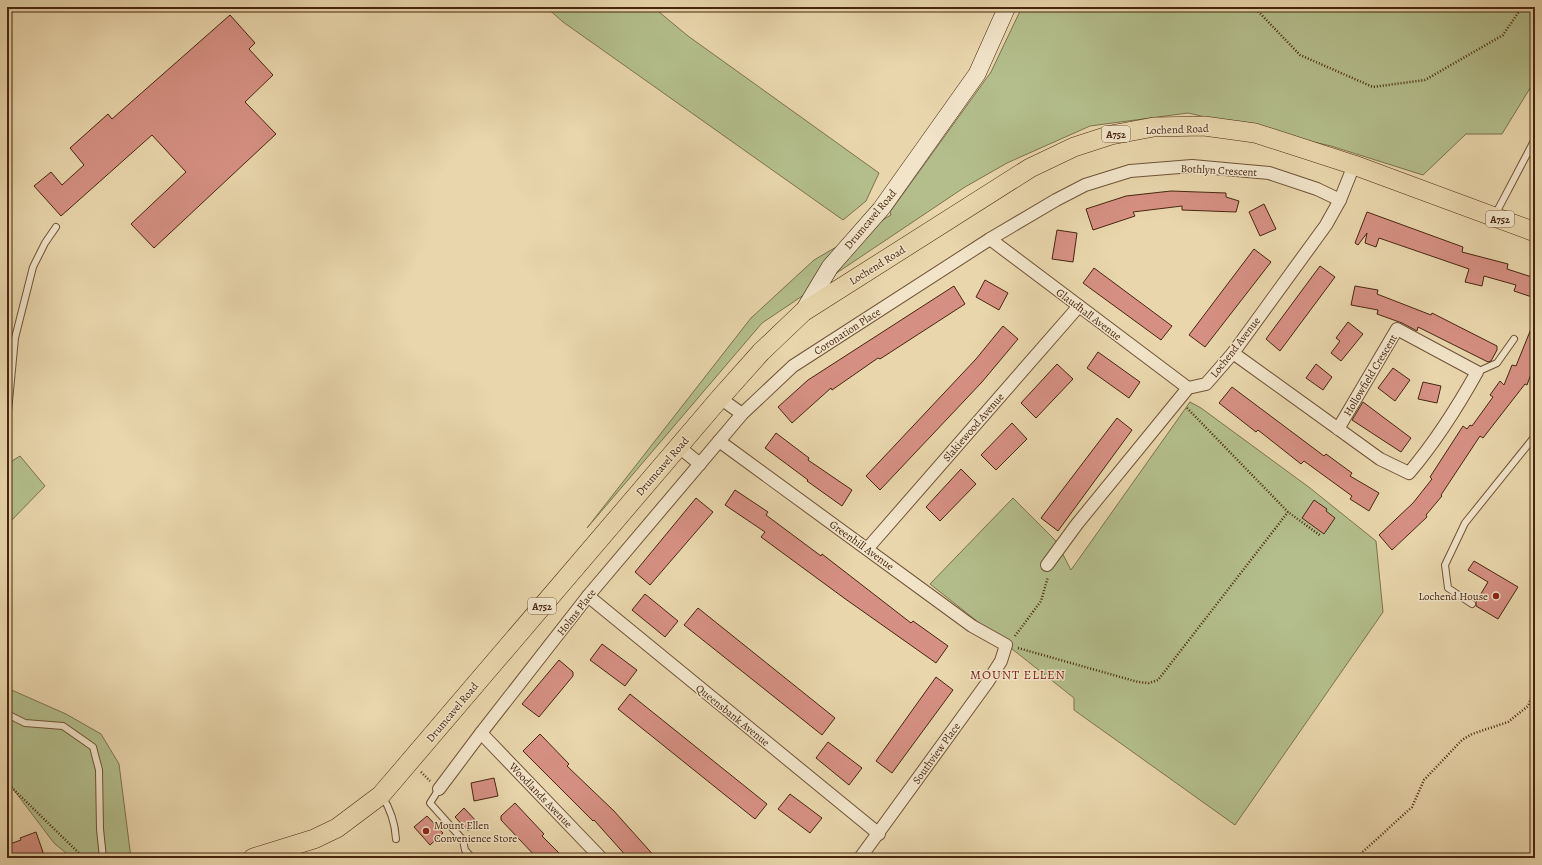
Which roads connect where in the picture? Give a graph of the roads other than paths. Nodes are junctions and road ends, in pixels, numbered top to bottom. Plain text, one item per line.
1 (1007, 7) edge
2 (1535, 139) edge
3 (1354, 165) junction
4 (1340, 200) junction
5 (1494, 217) junction
6 (56, 227) dead end
7 (1535, 232) edge
8 (990, 239) junction
9 (1079, 306) junction
10 (803, 312) junction
11 (1514, 339) dead end
12 (1233, 353) junction
13 (7, 358) edge
14 (12, 364) junction
15 (1477, 372) junction
16 (1188, 388) junction
17 (720, 398) junction
18 (742, 414) junction
19 (7, 422) edge
20 (1338, 428) junction
21 (1535, 436) edge
22 (720, 441) junction
23 (679, 447) junction
24 (700, 464) junction
25 (867, 548) junction
26 (1047, 565) road end
27 (588, 596) junction
28 (1472, 604) dead end
29 (1006, 645) joint
30 (7, 714) edge
31 (481, 733) junction
32 (439, 789) joint
33 (381, 795) junction
34 (878, 834) junction
35 (396, 839) dead end
36 (103, 858) edge
37 (253, 858) edge
38 (472, 858) edge
39 (601, 858) edge
40 (860, 858) edge

1 - 10 street, Drumcavel Road
2 - 5 lane
3 - 4 street, Lochend Avenue
3 - 5 main road, Lochend Road / A752
3 - 10 main road, Lochend Road / A752
4 - 8 street, Bothlyn Crescent
4 - 12 street, Lochend Avenue
5 - 7 main road, Lochend Road / A752
6 - 14 lane
8 - 9 street, Glaudhall Avenue
8 - 18 street, Coronation Place
9 - 16 street, Glaudhall Avenue
9 - 25 street, Slakiewood Avenue
10 - 17 main road, Drumcavel Road / A752
11 - 15 lane
12 - 16 street, Lochend Avenue
12 - 20 street, Hollowfield Crescent
13 - 14 lane
14 - 19 lane
15 - 20 street, Hollowfield Crescent
15 - 20 street, Hollowfield Crescent
16 - 26 street
17 - 18 street
17 - 23 main road, Drumcavel Road / A752
18 - 22 street, Coronation Place
21 - 28 lane
22 - 24 street, Holms Place
22 - 25 street, Greenhill Avenue
23 - 24 street
23 - 33 main road, Drumcavel Road / A752
24 - 27 street, Holms Place
25 - 29 street, Greenhill Avenue
27 - 31 street, Holms Place
27 - 34 street, Queensbank Avenue
29 - 34 street, Southview Place
30 - 36 lane
31 - 32 street, Holms Place
31 - 39 street, Woodlands Avenue
32 - 38 lane
33 - 35 lane
33 - 37 main road, Drumcavel Road / A752
34 - 40 street, Southview Place

